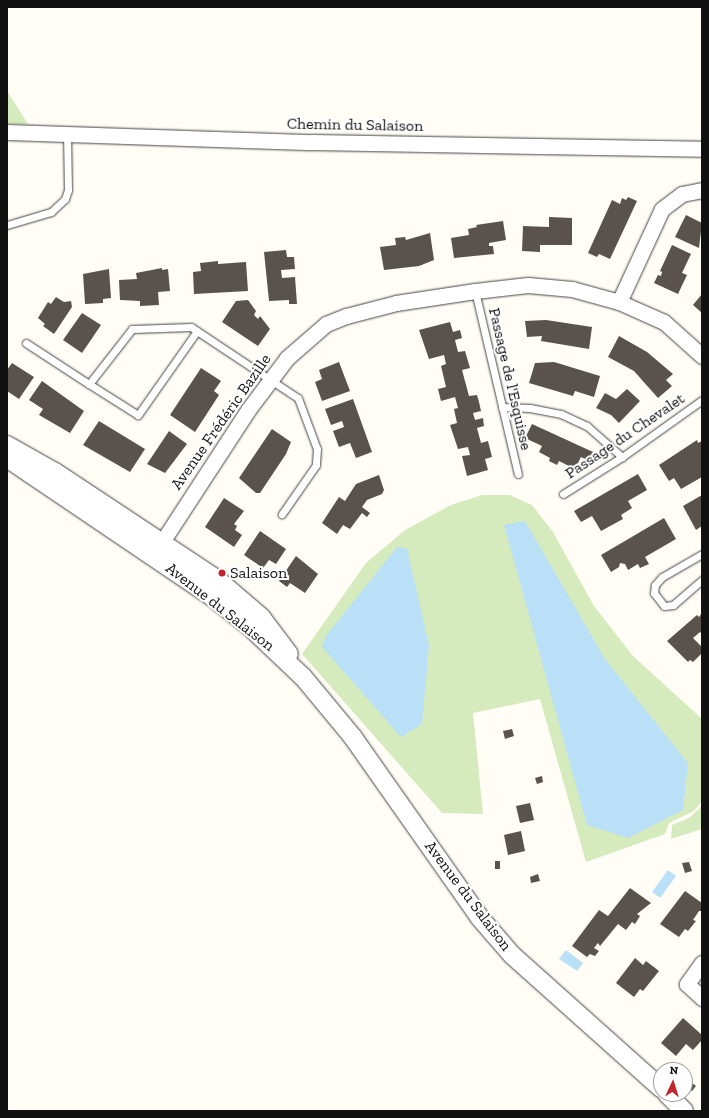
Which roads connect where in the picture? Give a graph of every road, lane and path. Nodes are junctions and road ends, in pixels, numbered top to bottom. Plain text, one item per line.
1 (7, 132) edge
2 (67, 133) junction
3 (702, 149) edge
4 (702, 190) edge
5 (7, 225) edge
6 (475, 291) junction
7 (619, 302) junction
8 (197, 331) junction
9 (26, 343) dead end
10 (702, 356) edge
11 (269, 381) junction
12 (89, 384) junction
13 (702, 400) edge
14 (502, 407) junction
15 (7, 445) edge
16 (622, 457) junction
17 (7, 458) edge
18 (518, 474) dead end
19 (563, 494) dead end
20 (282, 514) dead end
21 (157, 549) junction
22 (702, 554) edge
23 (702, 580) edge
24 (702, 963) edge
25 (702, 998) edge
26 (653, 1081) edge
27 (675, 1102) edge
28 (684, 1111) edge

1 - 2 street, Chemin du Salaison
2 - 3 street, Chemin du Salaison
2 - 5 lane
4 - 7 street
6 - 7 street, Avenue Frédéric Bazille
6 - 11 street, Avenue Frédéric Bazille
6 - 14 lane, Passage de l'Esquisse
7 - 10 street, Avenue Frédéric Bazille
8 - 11 lane
8 - 12 lane
8 - 12 lane
9 - 12 lane
11 - 20 lane
11 - 21 street, Avenue Frédéric Bazille
13 - 16 lane, Passage du Chevalet
14 - 16 lane
14 - 18 lane, Passage de l'Esquisse
15 - 21 street, Avenue du Salaison
16 - 19 lane, Passage du Chevalet
17 - 21 street, Avenue du Salaison
21 - 26 street, Avenue du Salaison
22 - 23 lane
24 - 25 street
27 - 28 street

